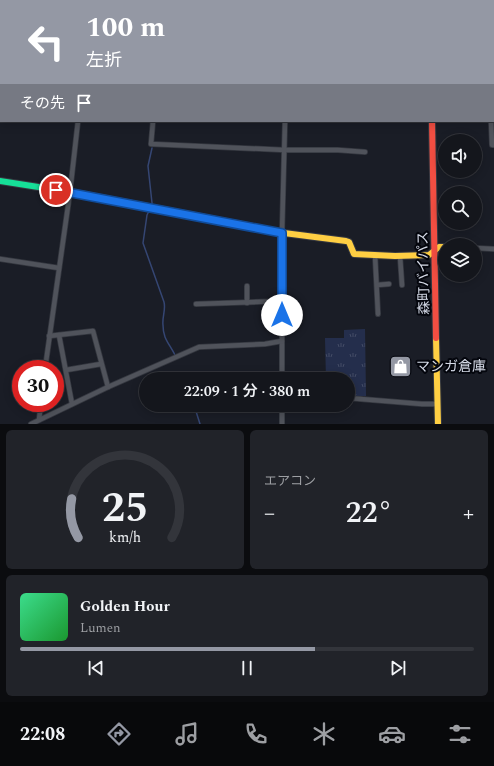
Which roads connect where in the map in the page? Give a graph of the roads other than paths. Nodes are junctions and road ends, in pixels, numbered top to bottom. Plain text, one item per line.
1 (78, 122) edge
2 (153, 122) edge
3 (285, 122) edge
4 (432, 122) edge
5 (491, 122) edge
6 (494, 145) edge
7 (285, 150) junction
8 (365, 152) dead end
9 (0, 181) edge
10 (70, 192) junction
11 (282, 233) junction
12 (438, 248) edge
13 (482, 248) edge
14 (494, 249) edge
15 (434, 251) junction
16 (375, 255) junction
17 (400, 256) junction
18 (0, 259) edge
19 (59, 268) junction
20 (389, 284) dead end
21 (377, 285) junction
22 (402, 285) dead end
23 (247, 286) dead end
24 (282, 301) junction
25 (247, 303) junction
26 (196, 304) dead end
27 (378, 314) dead end
28 (59, 335) junction
29 (49, 336) junction
30 (282, 341) junction
31 (46, 360) edge
32 (102, 364) junction
33 (66, 370) junction
34 (282, 372) edge
35 (108, 387) junction
36 (355, 399) edge
37 (72, 404) junction
38 (437, 404) junction
39 (40, 412) edge
40 (282, 412) edge
41 (39, 420) junction
42 (32, 424) edge
43 (282, 424) edge
44 (438, 424) edge

1 - 10 street
2 - 7 street
3 - 7 street
4 - 15 street, 森町バイパス
5 - 6 street
7 - 8 street
7 - 11 street
9 - 10 street
10 - 11 street
10 - 19 street
11 - 16 street
11 - 24 street
12 - 15 street
13 - 14 street
15 - 17 street
15 - 38 street, 森町バイパス
16 - 17 street
16 - 21 street
17 - 22 street
18 - 19 street
19 - 29 street
20 - 21 street
21 - 27 street
23 - 25 street
24 - 25 street
24 - 30 street
25 - 26 street
28 - 29 street
28 - 32 street
28 - 33 street
29 - 31 street
30 - 34 street
30 - 35 street
32 - 33 street
32 - 35 street
33 - 37 street
35 - 37 street
36 - 38 street
37 - 41 street
38 - 44 street, 森町バイパス
39 - 41 street
40 - 43 street
41 - 42 street

